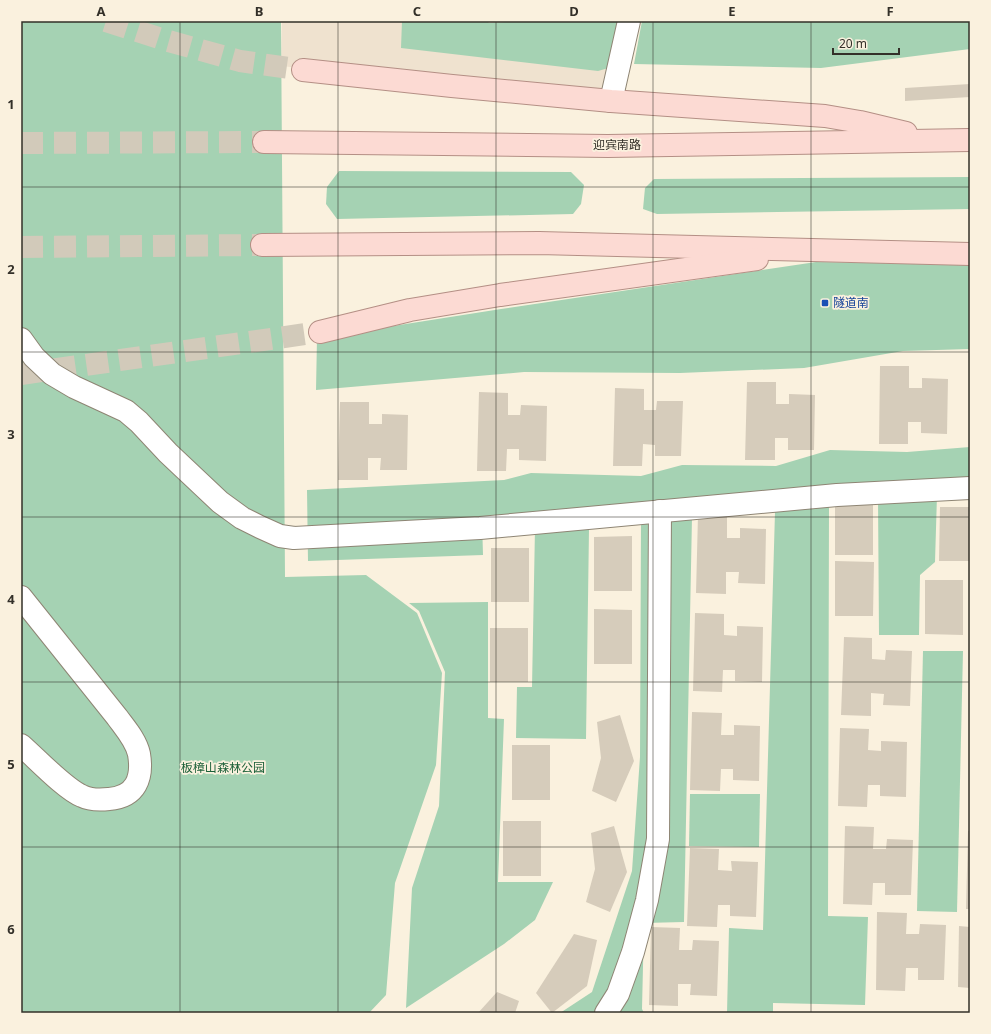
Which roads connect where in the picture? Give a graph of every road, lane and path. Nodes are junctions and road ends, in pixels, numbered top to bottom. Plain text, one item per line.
1 (629, 21) edge
2 (303, 70) tunnel mouth
3 (611, 101) junction
4 (936, 140) junction
5 (970, 140) edge
6 (264, 142) tunnel mouth
7 (970, 147) edge
8 (262, 245) tunnel mouth
9 (818, 251) junction
10 (970, 254) edge
11 (320, 332) tunnel mouth
12 (21, 339) edge
13 (970, 488) edge
14 (660, 511) junction
15 (21, 597) edge
16 (21, 745) edge
17 (606, 1013) edge

1 - 3 lane
2 - 3 main road
3 - 4 main road
4 - 5 main road, 迎宾南路
4 - 6 main road, 迎宾南路
4 - 7 main road
8 - 9 main road
9 - 10 main road
9 - 11 main road
12 - 14 lane
13 - 14 lane
14 - 17 lane
15 - 16 lane

